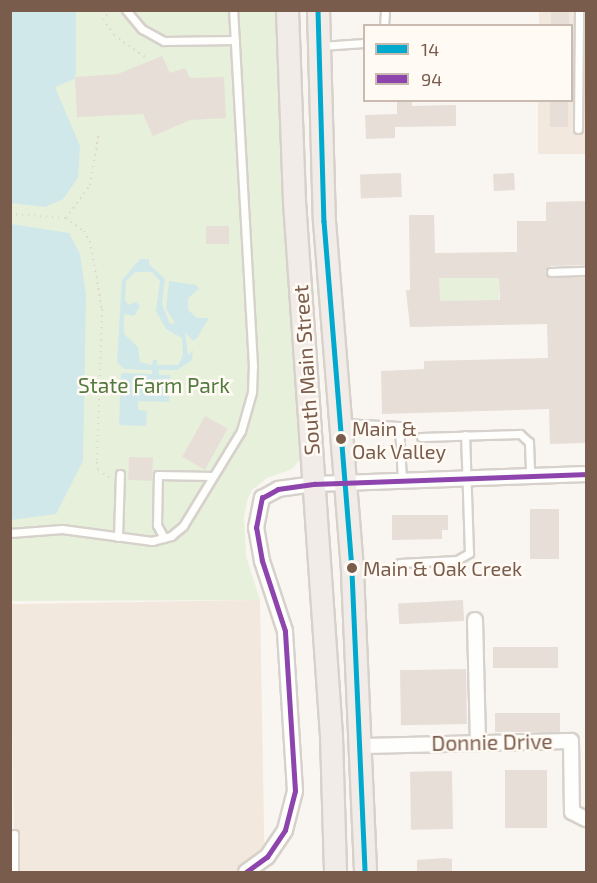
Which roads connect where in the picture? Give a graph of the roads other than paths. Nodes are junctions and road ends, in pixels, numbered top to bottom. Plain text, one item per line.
1 (126, 10) edge
2 (233, 10) edge
3 (287, 10) edge
4 (318, 10) edge
5 (579, 10) edge
6 (235, 40) junction
7 (363, 43) edge
8 (318, 48) junction
9 (288, 50) junction
10 (578, 129) dead end
11 (586, 271) edge
12 (550, 272) dead end
13 (341, 423) junction
14 (465, 435) junction
15 (421, 437) dead end
16 (530, 474) junction
17 (586, 474) edge
18 (212, 476) junction
19 (466, 477) junction
20 (120, 478) road end
21 (402, 480) junction
22 (346, 482) junction
23 (315, 484) junction
24 (10, 533) edge
25 (118, 537) junction
26 (164, 538) junction
27 (400, 563) dead end
28 (475, 620) dead end
29 (478, 741) junction
30 (362, 747) junction
31 (586, 819) edge
32 (14, 834) dead end
33 (366, 871) edge
34 (14, 873) edge
35 (246, 873) edge
36 (335, 873) edge

1 - 6 lane
2 - 6 lane
3 - 9 highway, South Main Street
4 - 8 highway, South Main Street
5 - 10 lane
6 - 18 lane
7 - 8 lane
8 - 9 highway
8 - 13 highway, South Main Street
9 - 23 highway, South Main Street
11 - 12 lane
13 - 21 lane
13 - 22 highway, South Main Street
14 - 15 lane
14 - 16 lane
14 - 19 lane
16 - 17 street
16 - 19 street
18 - 26 lane
18 - 26 lane
19 - 21 street
19 - 27 lane
20 - 25 lane
21 - 22 street
22 - 23 street
22 - 30 highway, South Main Street
23 - 35 street
23 - 36 highway, South Main Street
24 - 25 lane
25 - 26 lane
28 - 29 street
29 - 30 street, Donnie Drive
29 - 31 street, Donnie Drive
30 - 33 highway, South Main Street
32 - 34 lane

